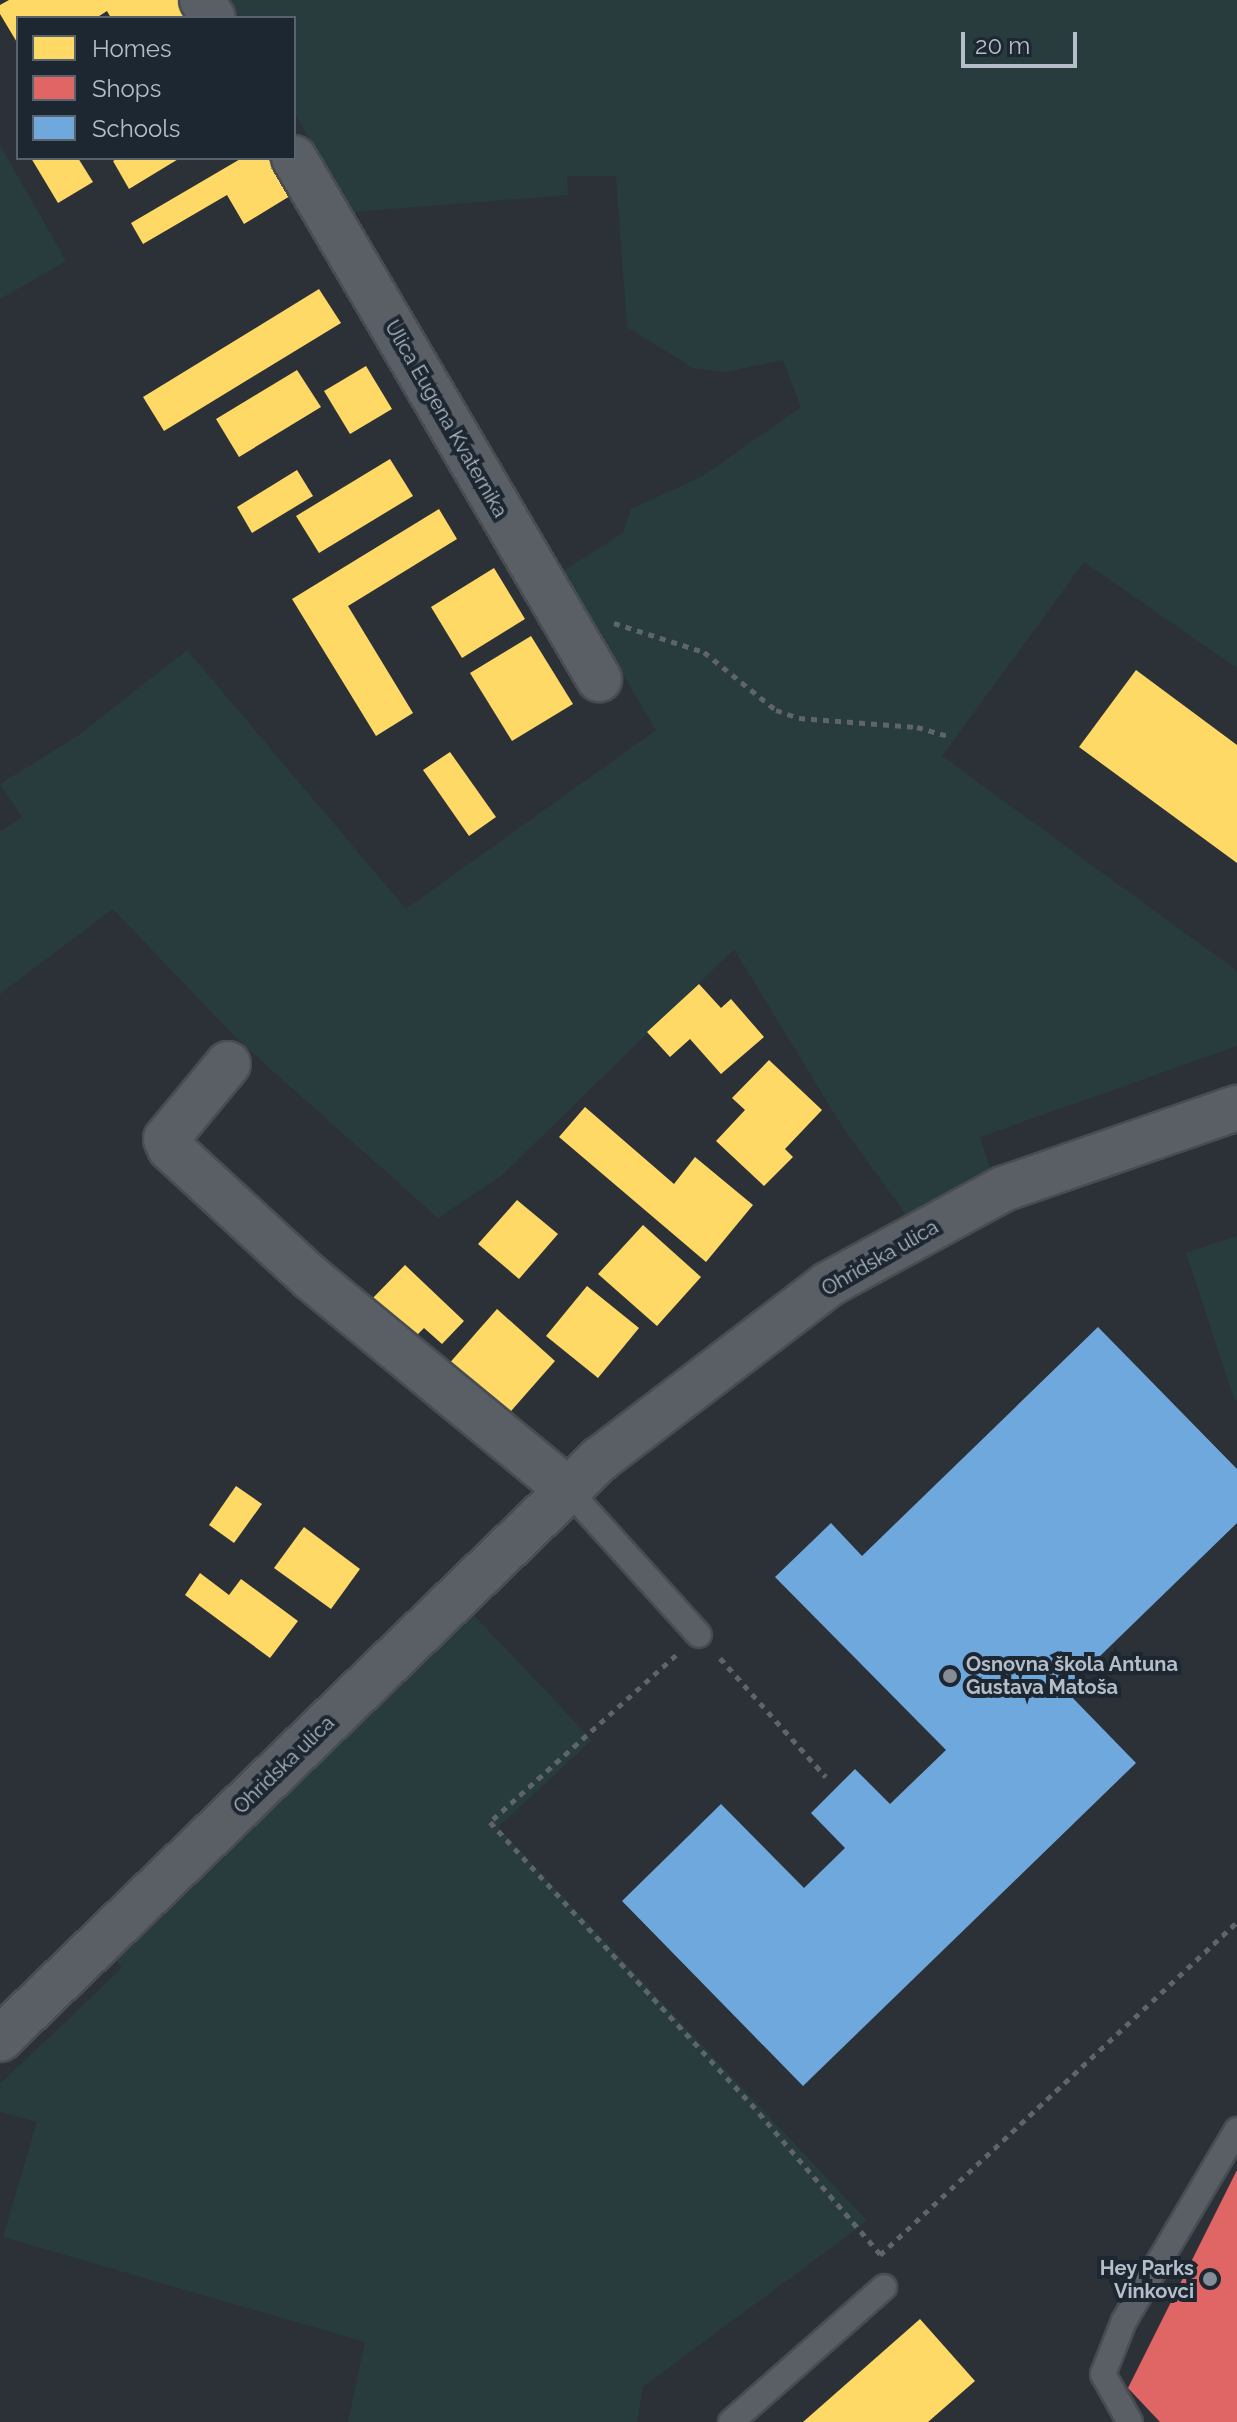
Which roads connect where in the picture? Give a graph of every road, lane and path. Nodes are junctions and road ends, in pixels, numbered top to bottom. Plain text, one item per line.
1 (295, 160) edge
2 (555, 607) junction
3 (599, 679) dead end
4 (949, 736) dead end
5 (228, 1064) dead end
6 (1237, 1108) edge
7 (568, 1490) junction
8 (699, 1635) junction
9 (826, 1777) dead end
10 (1237, 1922) edge
11 (0, 2039) edge
12 (1237, 2130) edge
13 (880, 2255) junction
14 (884, 2287) joint
15 (731, 2422) edge
16 (1130, 2422) edge

1 - 2 street, Ulica Eugena Kvaternika
2 - 3 street, Ulica Eugena Kvaternika
2 - 4 path
5 - 7 street
6 - 7 street, Ohridska ulica
7 - 8 lane
7 - 11 street, Ohridska ulica
8 - 9 path
8 - 13 path
10 - 13 path
12 - 16 lane
13 - 14 path
14 - 15 lane

